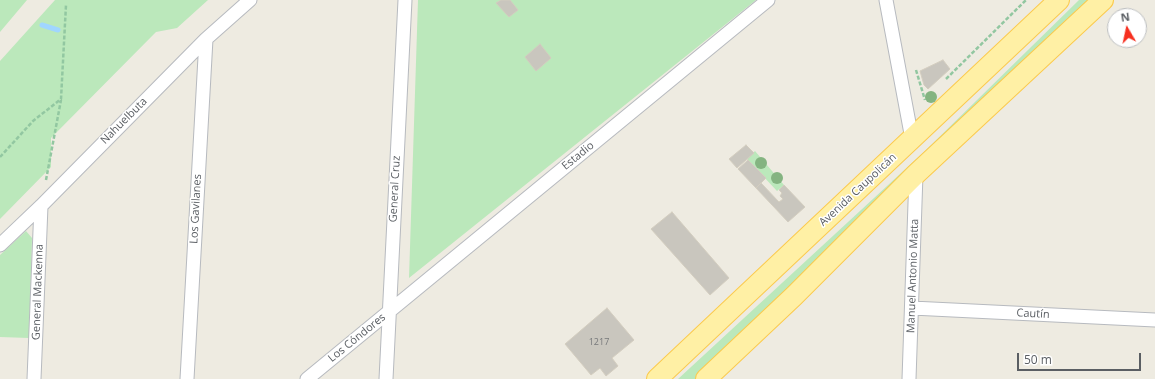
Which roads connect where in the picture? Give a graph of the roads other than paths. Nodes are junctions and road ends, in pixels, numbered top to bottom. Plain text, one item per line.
1 (250, 0) edge
2 (404, 0) edge
3 (768, 0) edge
4 (1059, 0) edge
5 (1103, 0) edge
6 (889, 2) edge
7 (206, 39) junction
8 (912, 139) junction
9 (916, 174) junction
10 (898, 192) junction
11 (41, 206) junction
12 (0, 245) edge
13 (912, 308) junction
14 (389, 312) junction
15 (1155, 320) edge
16 (685, 353) junction
17 (34, 379) edge
18 (187, 379) edge
19 (307, 379) edge
20 (386, 379) edge
21 (657, 379) edge
22 (673, 379) edge
23 (706, 379) edge
24 (909, 379) edge

1 - 7 street, Nahuelbuta
2 - 14 street, General Cruz
3 - 14 street, Estadio
4 - 8 main road, Avenida Caupolicán
5 - 9 main road
6 - 8 street
7 - 11 street, Nahuelbuta
7 - 18 street, Los Gavilanes
8 - 10 main road
8 - 16 main road, Avenida Caupolicán
9 - 10 main road
9 - 13 street, Manuel Antonio Matta
10 - 23 main road
11 - 12 street, Nahuelbuta
11 - 17 street, General Mackenna
13 - 15 street, Cautín
13 - 24 street, Manuel Antonio Matta
14 - 19 street, Los Cóndores
14 - 20 street, General Cruz
16 - 21 main road, Avenida Caupolicán
16 - 22 main road

